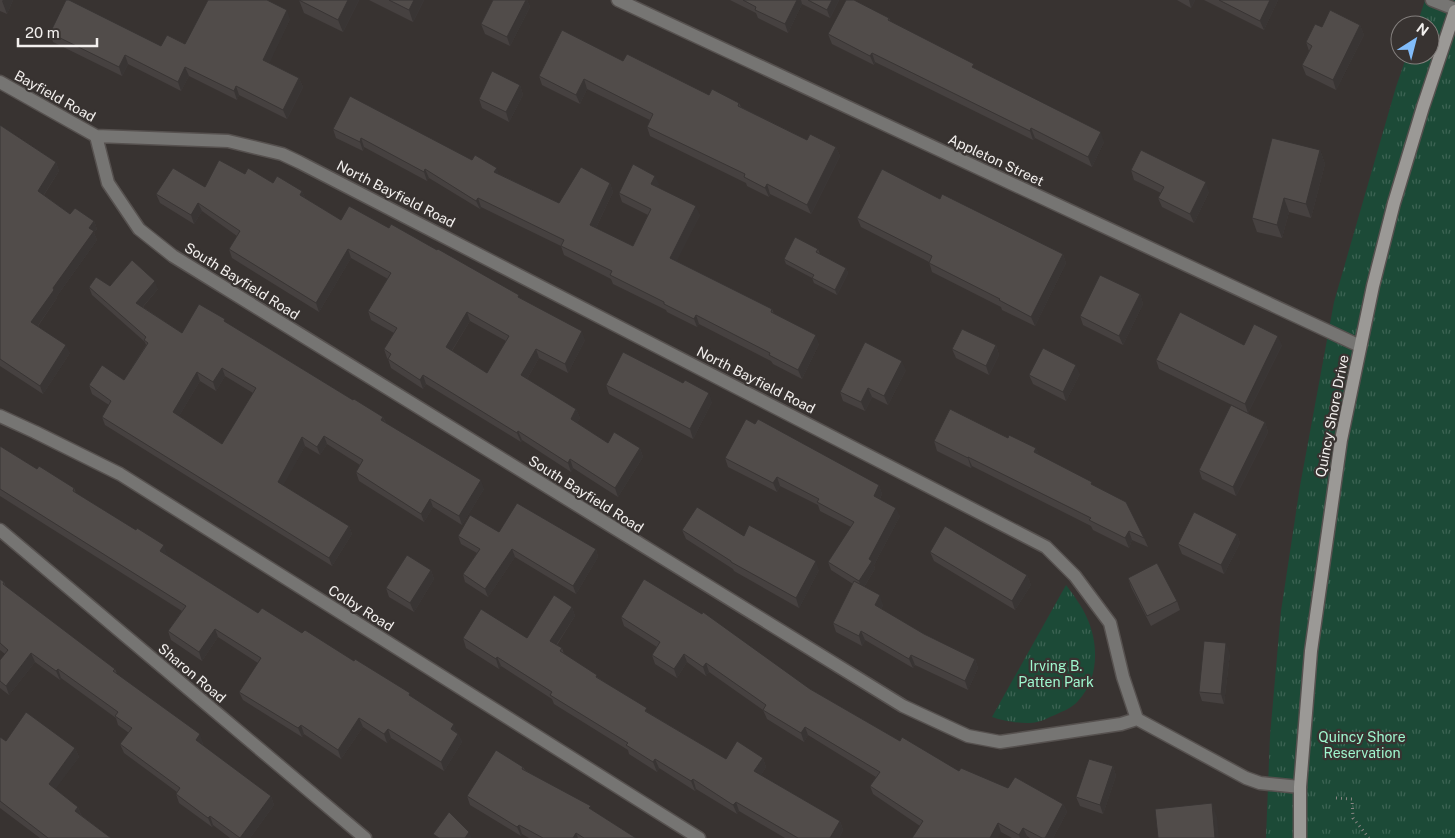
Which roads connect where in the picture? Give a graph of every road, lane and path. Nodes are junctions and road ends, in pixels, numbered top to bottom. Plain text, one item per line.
1 (618, 0) edge
2 (1432, 0) edge
3 (1455, 10) edge
4 (0, 82) edge
5 (96, 136) junction
6 (1360, 346) junction
7 (0, 416) edge
8 (0, 530) edge
9 (1137, 719) junction
10 (1300, 787) junction
11 (1336, 798) dead end
12 (365, 838) edge
13 (699, 838) edge
14 (1300, 838) edge
15 (1369, 838) edge

1 - 6 street, Appleton Street
2 - 3 street
3 - 6 main road, Quincy Shore Drive
4 - 5 street, Bayfield Road
5 - 9 street, North Bayfield Road
5 - 9 street, South Bayfield Road
6 - 10 main road, Quincy Shore Drive
7 - 13 street, Colby Road
8 - 12 street, Sharon Road
9 - 10 street
10 - 14 main road, Quincy Shore Drive
11 - 15 path

